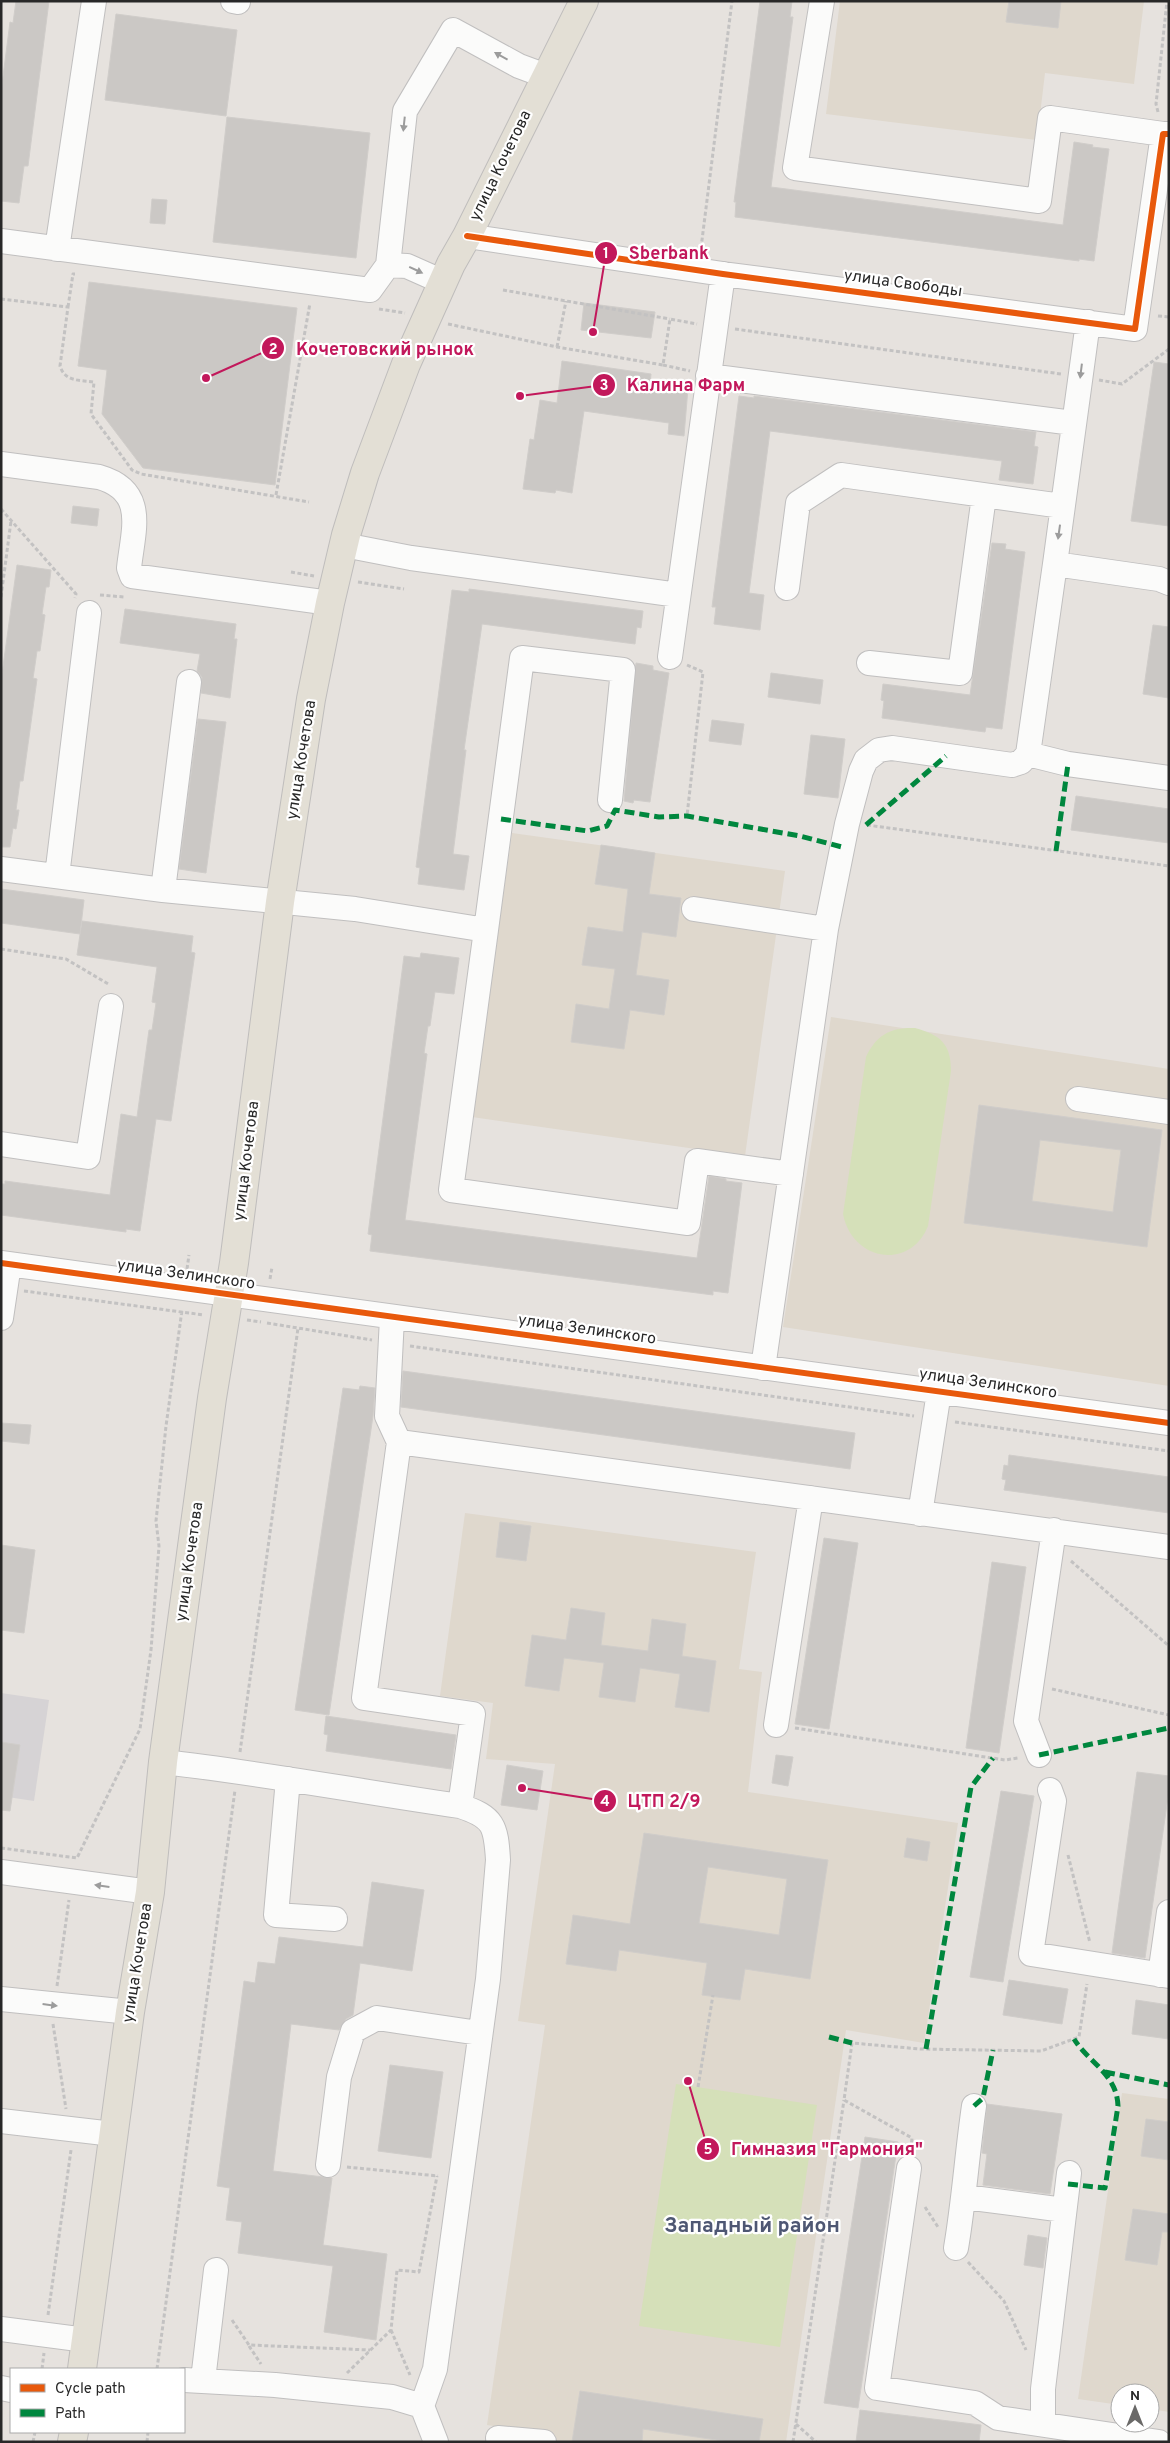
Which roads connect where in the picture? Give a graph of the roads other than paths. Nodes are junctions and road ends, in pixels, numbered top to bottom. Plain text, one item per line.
1 (94, 1) edge
2 (233, 1) edge
3 (584, 1) edge
4 (822, 1) edge
5 (238, 2) edge
6 (546, 76) junction
7 (1166, 134) edge
8 (467, 236) junction
9 (1, 241) edge
10 (57, 249) junction
11 (388, 265) junction
12 (723, 274) junction
13 (443, 282) junction
14 (1088, 322) junction
15 (708, 376) junction
16 (1073, 423) junction
17 (1, 464) edge
18 (984, 496) junction
19 (1062, 506) junction
20 (344, 545) junction
21 (1055, 564) junction
22 (1169, 583) edge
23 (787, 588) dead end
24 (678, 595) junction
25 (330, 603) junction
26 (82, 608) road end
27 (670, 657) road end
28 (869, 663) dead end
29 (189, 682) dead end
30 (1028, 754) junction
31 (1169, 778) edge
32 (610, 800) dead end
33 (1, 868) edge
34 (57, 876) junction
35 (163, 890) junction
36 (280, 902) junction
37 (694, 909) dead end
38 (826, 928) junction
39 (486, 930) junction
40 (111, 1006) road end
41 (1078, 1100) dead end
42 (1169, 1112) edge
43 (1, 1144) edge
44 (791, 1174) junction
45 (5, 1264) edge
46 (228, 1306) junction
47 (1, 1318) edge
48 (392, 1318) junction
49 (763, 1368) junction
50 (939, 1392) junction
51 (1169, 1423) edge
52 (399, 1442) junction
53 (811, 1498) junction
54 (920, 1514) junction
55 (1053, 1537) junction
56 (1169, 1547) edge
57 (776, 1725) road end
58 (1039, 1756) road end
59 (163, 1762) junction
60 (288, 1779) junction
61 (1050, 1790) dead end
62 (460, 1806) junction
63 (1, 1872) edge
64 (150, 1892) junction
65 (1169, 1912) edge
66 (335, 1919) dead end
67 (1164, 1976) edge
68 (1, 1999) edge
69 (130, 2012) junction
70 (479, 2033) junction
71 (974, 2106) dead end
72 (1, 2121) edge
73 (113, 2134) junction
74 (328, 2165) road end
75 (908, 2168) road end
76 (1069, 2173) dead end
77 (965, 2197) junction
78 (1064, 2210) junction
79 (956, 2248) road end
80 (216, 2270) dead end
81 (1, 2329) edge
82 (86, 2340) junction
83 (82, 2368) edge
84 (193, 2380) edge
85 (422, 2406) junction
86 (1043, 2424) junction
87 (498, 2438) dead end
88 (436, 2442) edge
89 (544, 2442) edge
90 (1159, 2442) edge

1 - 10 street
2 - 5 street
3 - 6 main road, улица Кочетова
4 - 7 street
6 - 8 main road, улица Кочетова
6 -> 11 street
7 - 14 street, улица Свободы
8 - 12 street, улица Свободы
8 - 13 main road, улица Кочетова
9 - 10 street
10 - 11 street
11 -> 13 street
12 - 14 street, улица Свободы
12 - 15 street
13 - 20 main road, улица Кочетова
14 -> 16 street
15 - 16 street
15 - 24 street
16 - 19 street
17 - 25 street
18 - 19 street
18 - 23 street
18 - 28 street
19 -> 21 street
20 - 24 street
20 - 25 main road, улица Кочетова
21 - 22 street
21 - 30 street
24 - 27 street
25 - 36 main road, улица Кочетова
26 - 34 street
29 - 35 street
30 - 31 street
30 - 38 street
32 - 39 street
33 - 34 street
34 - 35 street
35 - 36 street
36 - 39 street
36 - 46 main road, улица Кочетова
37 - 38 street
38 - 44 street
39 - 44 street
40 - 43 street
41 - 42 street
44 - 49 street
45 - 46 street, улица Зелинского
45 - 47 street
46 - 48 street, улица Зелинского
46 - 59 main road, улица Кочетова
48 - 49 street, улица Зелинского
48 - 52 street
49 - 50 street, улица Зелинского
50 - 51 street, улица Зелинского
50 - 54 street
52 - 53 street
52 - 62 street
53 - 54 street
53 - 57 street
54 - 55 street
55 - 56 street
55 - 58 street
59 - 60 street
59 - 64 main road, улица Кочетова
60 - 62 street
60 - 66 street
61 - 67 street
62 - 70 street
64 -> 63 street
64 - 69 main road, улица Кочетова
65 - 67 street
68 -> 69 street
69 - 73 main road, улица Кочетова
70 - 74 street
70 - 85 street
71 - 77 street
72 - 73 street
73 - 82 main road, улица Кочетова
75 - 86 street
76 - 78 street
77 - 78 street
77 - 79 street
78 - 86 street
80 - 84 street
81 - 82 street
82 - 83 main road, улица Кочетова
84 - 85 street
85 - 88 street
86 - 90 street
87 - 89 street

